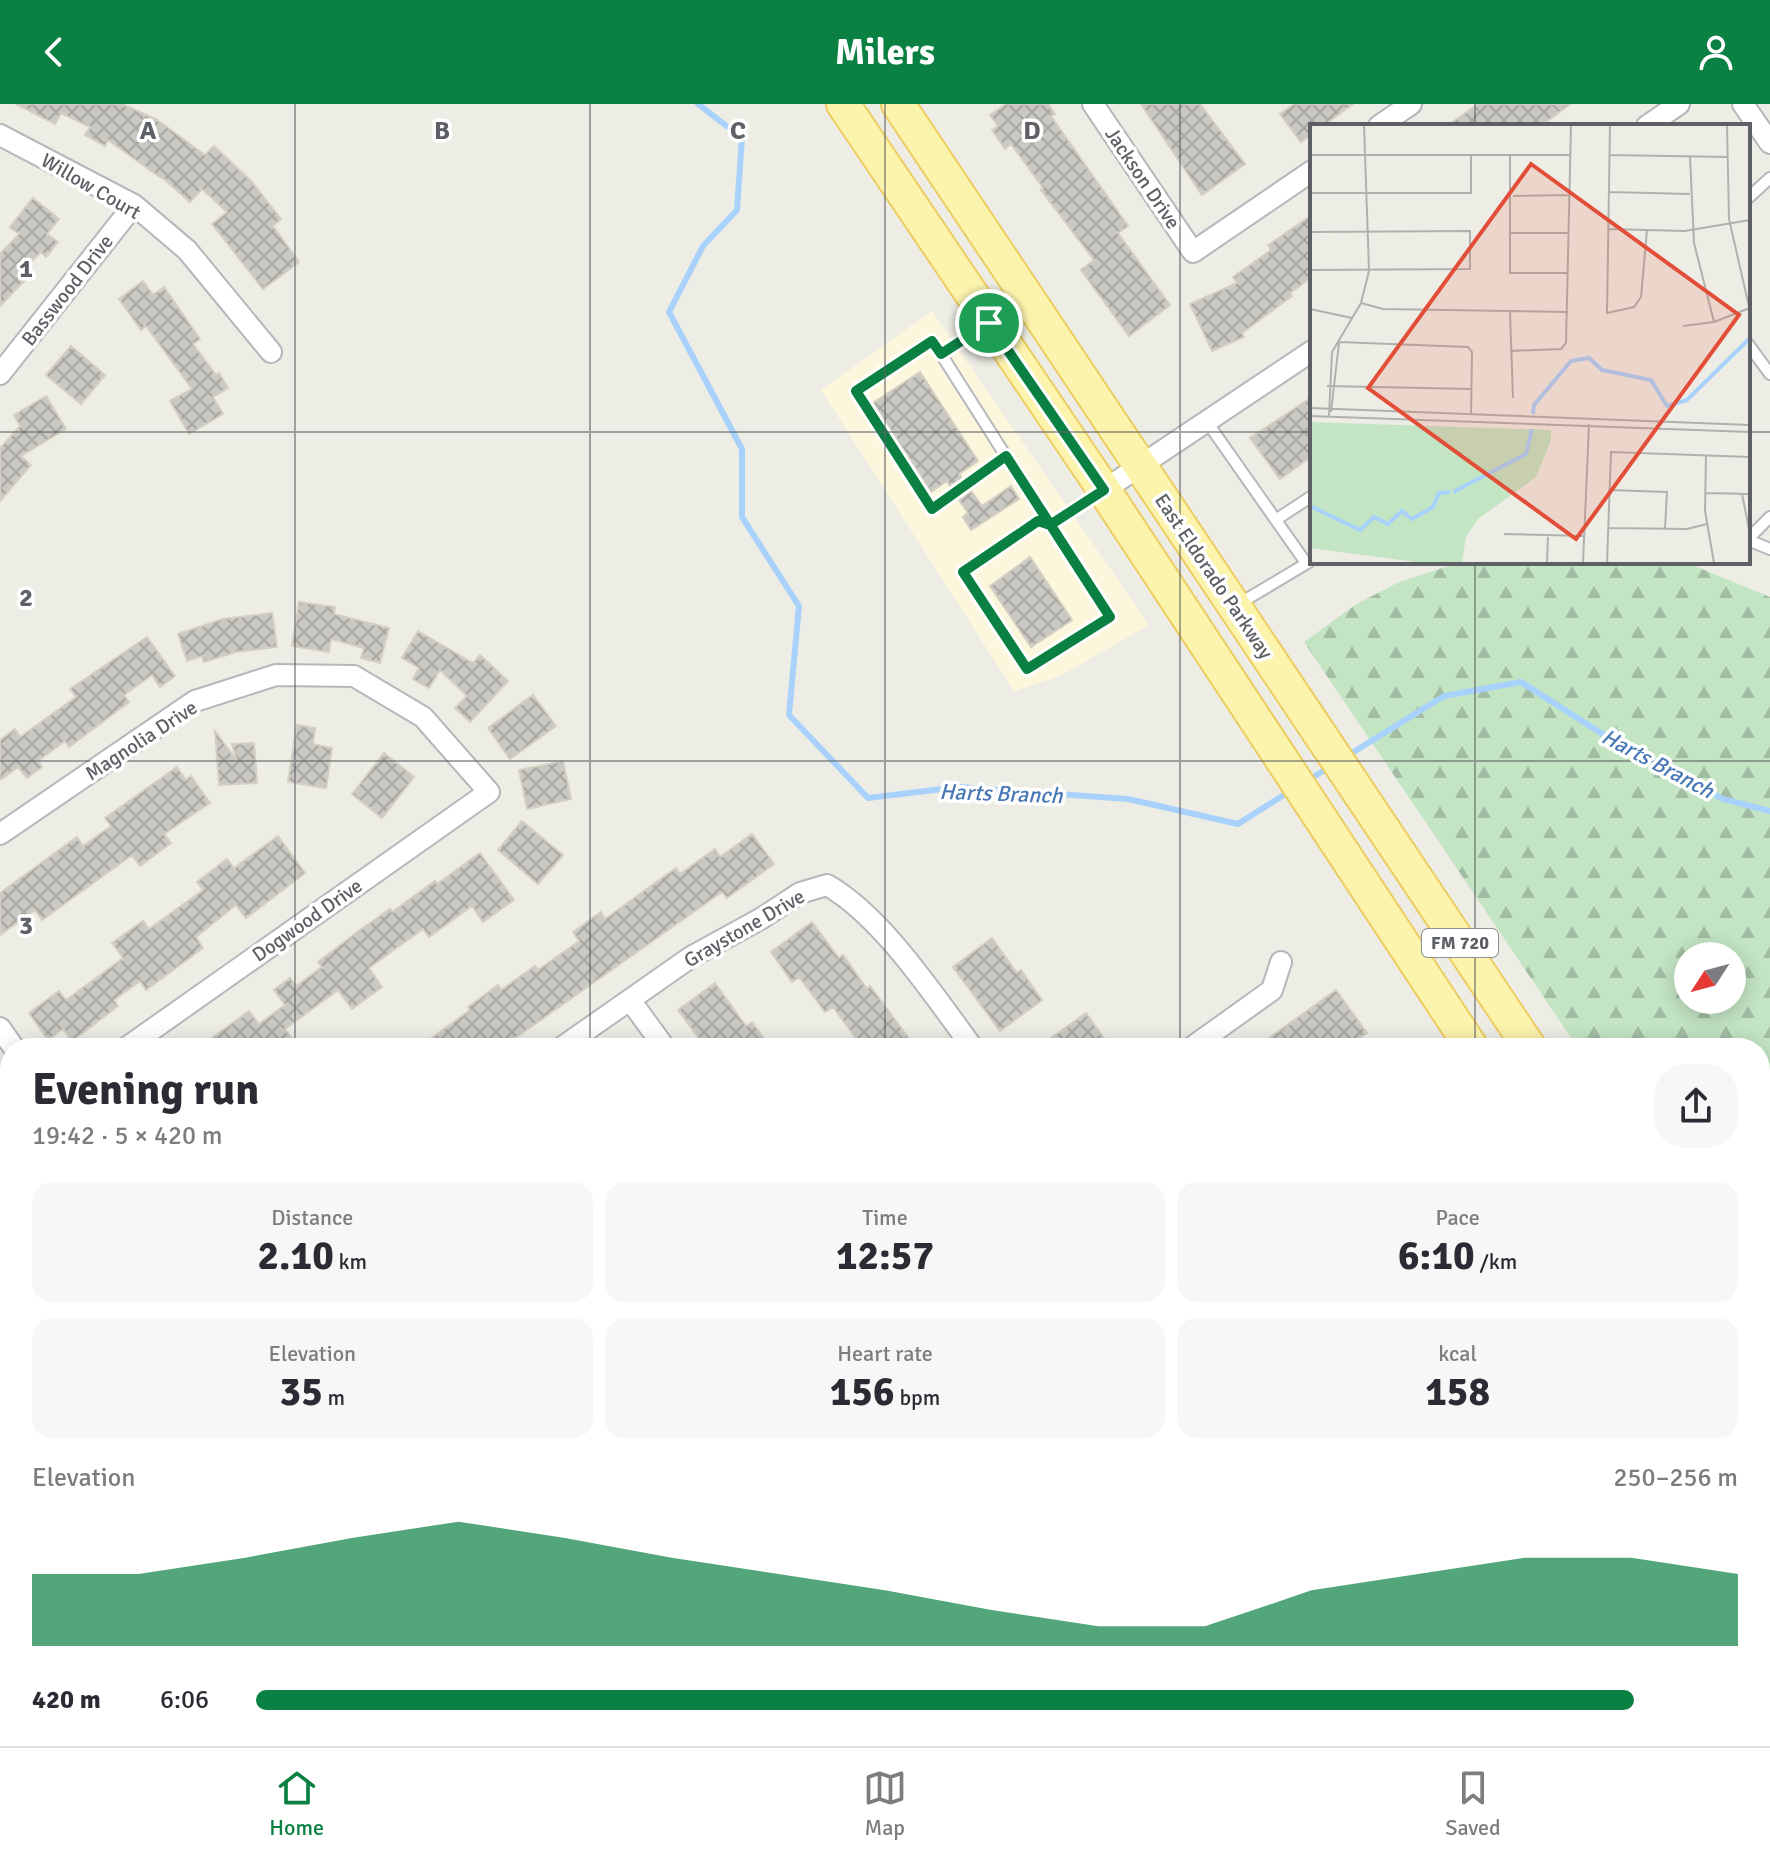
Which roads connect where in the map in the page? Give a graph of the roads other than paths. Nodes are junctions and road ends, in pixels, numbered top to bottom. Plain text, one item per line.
1 (843, 104) edge
2 (898, 104) edge
3 (1093, 104) edge
4 (1411, 104) edge
5 (1679, 104) edge
6 (1743, 104) edge
7 (1384, 116) edge
8 (1650, 124) edge
9 (0, 135) edge
10 (1770, 143) edge
11 (1310, 172) edge
12 (1770, 178) edge
13 (1750, 196) edge
14 (134, 205) junction
15 (989, 323) junction
16 (1750, 347) edge
17 (271, 352) dead end
18 (1310, 352) edge
19 (941, 354) junction
20 (0, 374) edge
21 (1770, 374) edge
22 (1207, 422) junction
23 (1006, 456) junction
24 (1139, 466) junction
25 (1104, 490) junction
26 (1310, 497) edge
27 (1770, 517) edge
28 (1277, 519) junction
29 (1050, 525) junction
30 (1750, 537) edge
31 (1750, 540) edge
32 (1770, 549) edge
33 (1309, 562) edge
34 (1235, 606) junction
35 (489, 792) joint
36 (0, 834) edge
37 (1281, 962) dead end
38 (630, 1000) junction
39 (140, 1038) edge
40 (575, 1038) edge
41 (658, 1038) edge
42 (966, 1038) edge
43 (1205, 1038) edge
44 (1465, 1038) edge
45 (1523, 1038) edge

1 - 15 main road, FM 720
2 - 24 main road, East Eldorado Parkway / FM 720
3 - 11 street, Jackson Drive
4 - 7 street
5 - 8 street
6 - 10 street
9 - 14 street, Willow Court
12 - 13 lane
14 - 17 street, Willow Court
14 - 20 street, Basswood Drive
15 - 19 lane
15 - 25 main road, FM 720
16 - 21 lane
18 - 22 street
19 - 23 lane
19 - 23 lane
22 - 24 street
22 - 28 lane
23 - 29 lane
24 - 25 street
24 - 34 main road, East Eldorado Parkway / FM 720
25 - 29 lane
25 - 44 main road, FM 720
26 - 28 lane
27 - 30 lane
28 - 33 lane
29 - 29 lane
31 - 32 lane
33 - 34 lane
34 - 45 main road, East Eldorado Parkway / FM 720
35 - 36 street, Magnolia Drive
35 - 39 street, Dogwood Drive
37 - 43 street
38 - 40 street, Graystone Drive
38 - 41 street
38 - 42 street, Graystone Drive

